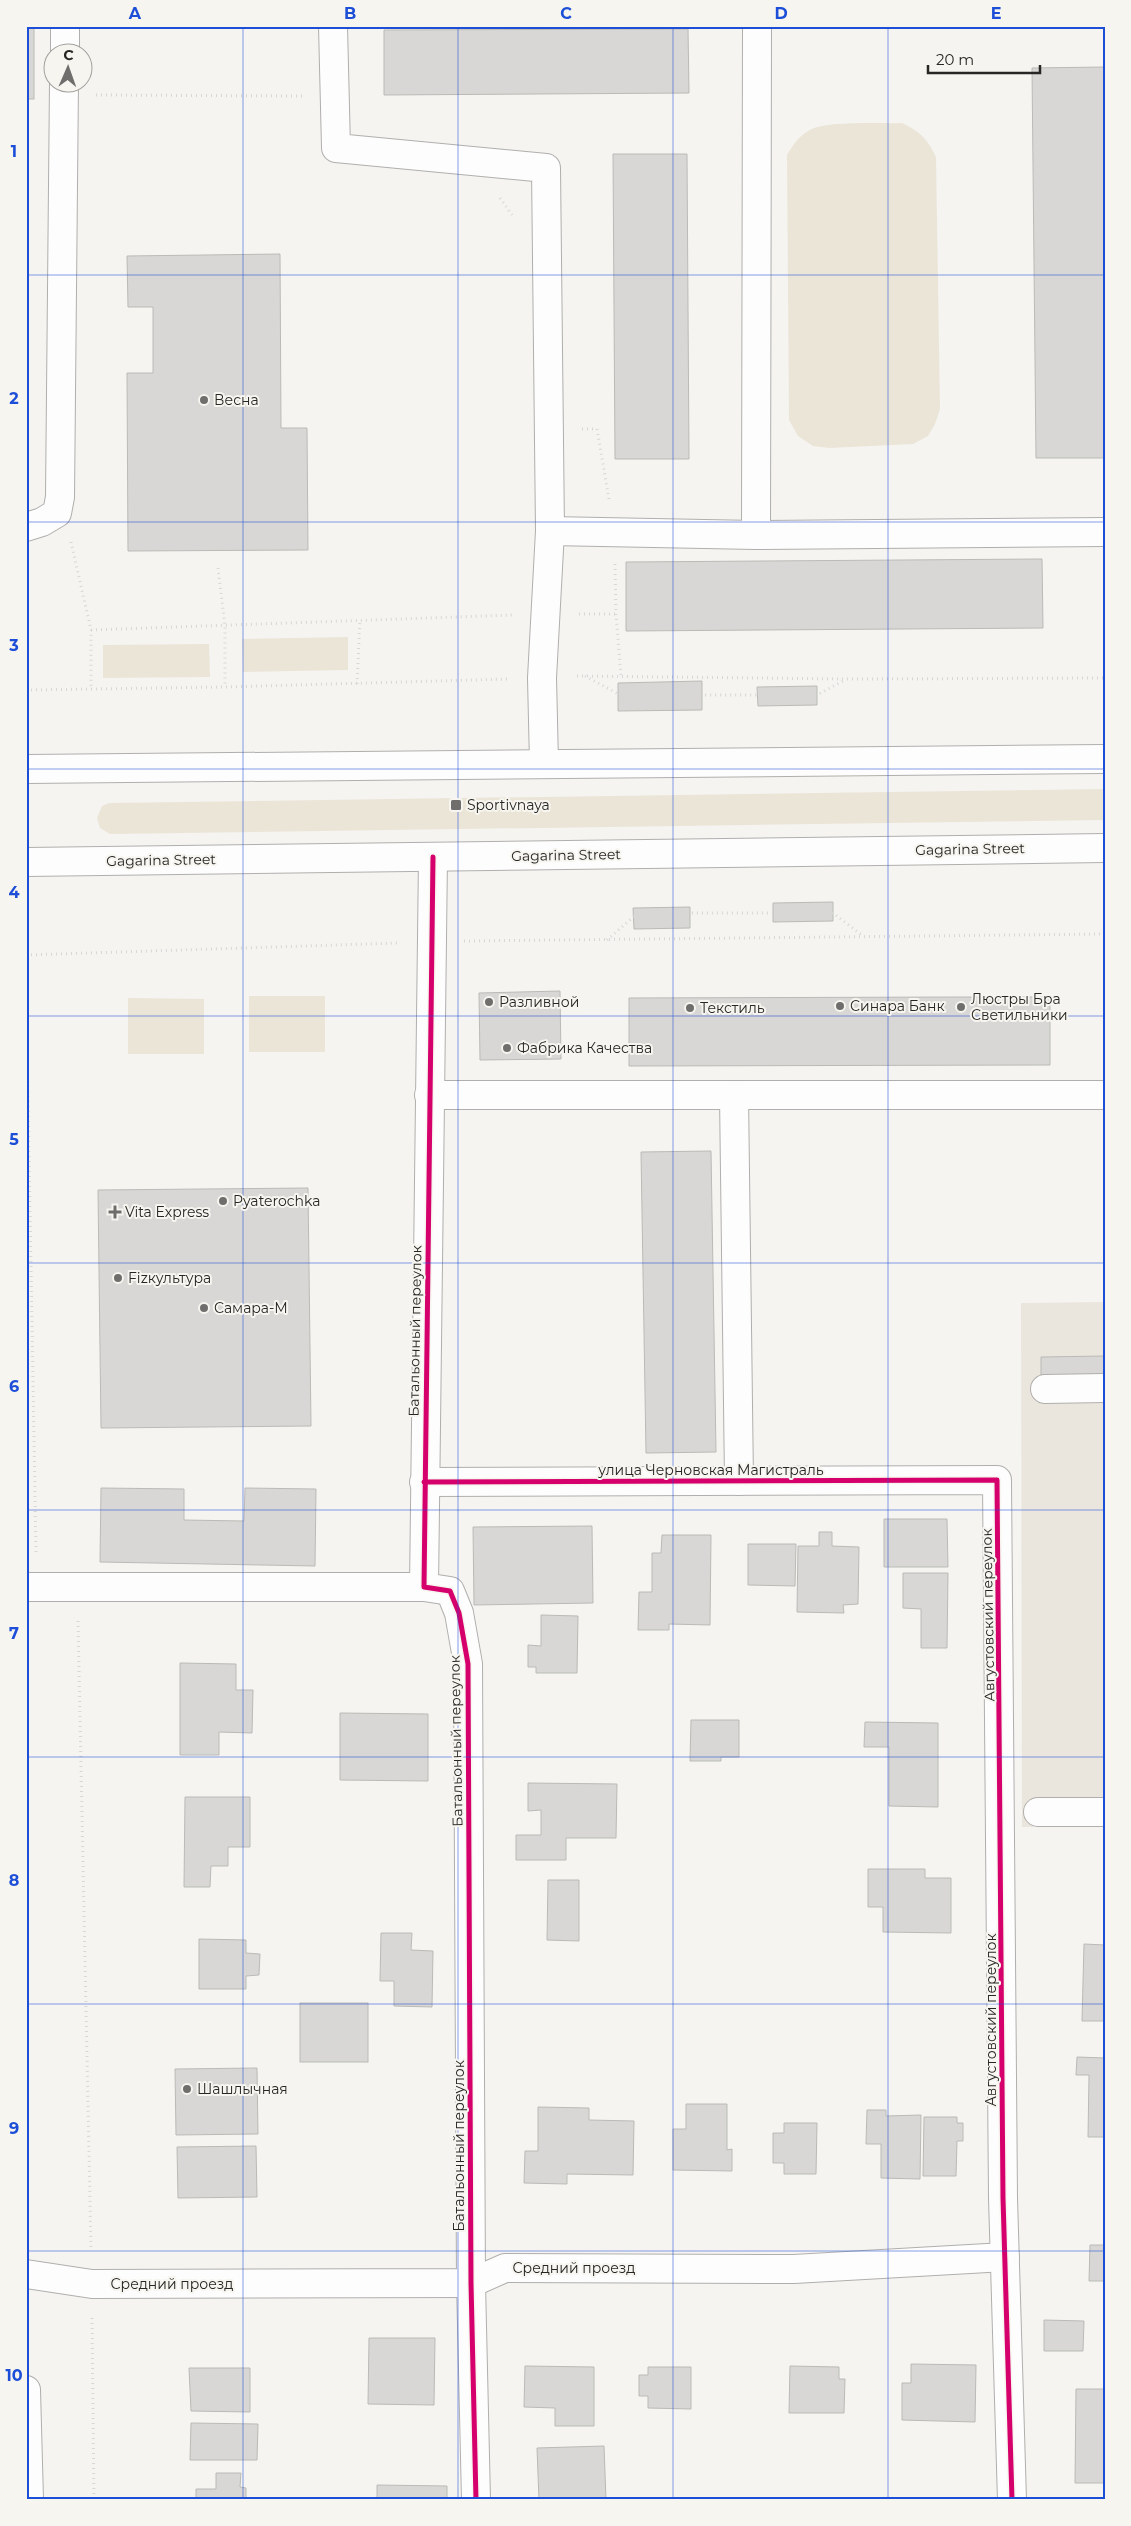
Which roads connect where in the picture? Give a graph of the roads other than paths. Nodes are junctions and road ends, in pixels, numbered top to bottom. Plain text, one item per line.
1 (65, 26) edge
2 (333, 26) edge
3 (757, 26) edge
4 (65, 42) edge
5 (64, 92) edge
6 (26, 527) edge
7 (550, 531) junction
8 (1105, 532) edge
9 (756, 535) junction
10 (1105, 759) edge
11 (544, 762) junction
12 (26, 768) edge
13 (1105, 848) edge
14 (433, 857) junction
15 (26, 862) edge
16 (429, 1095) junction
17 (734, 1095) junction
18 (1105, 1095) edge
19 (1105, 1388) edge
20 (1046, 1389) dead end
21 (997, 1480) joint
22 (739, 1481) junction
23 (424, 1482) junction
24 (31, 1587) edge
25 (424, 1587) junction
26 (1038, 1812) dead end
27 (1105, 1812) edge
28 (1005, 2257) junction
29 (26, 2274) edge
30 (471, 2283) junction
31 (26, 2390) edge
32 (29, 2500) edge
33 (476, 2500) edge
34 (1012, 2500) edge

1 - 4 street
2 - 7 street
3 - 9 street
5 - 6 street
7 - 9 street
7 - 11 street
8 - 9 street
10 - 11 street
11 - 12 street
13 - 14 street, Gagarina Street
14 - 15 street, Gagarina Street
14 - 16 street, Батальонный переулок
16 - 17 street
16 - 23 street, Батальонный переулок
17 - 18 street
17 - 22 street
19 - 20 street
21 - 22 street, улица Черновская Магистраль
21 - 28 street, Августовский переулок
22 - 23 street, улица Черновская Магистраль
23 - 25 street, Батальонный переулок
24 - 25 street
25 - 30 street, Батальонный переулок
26 - 27 street
28 - 30 street, Средний проезд
28 - 34 street, Августовский переулок
29 - 30 street, Средний проезд
30 - 33 street, Батальонный переулок
31 - 32 street

